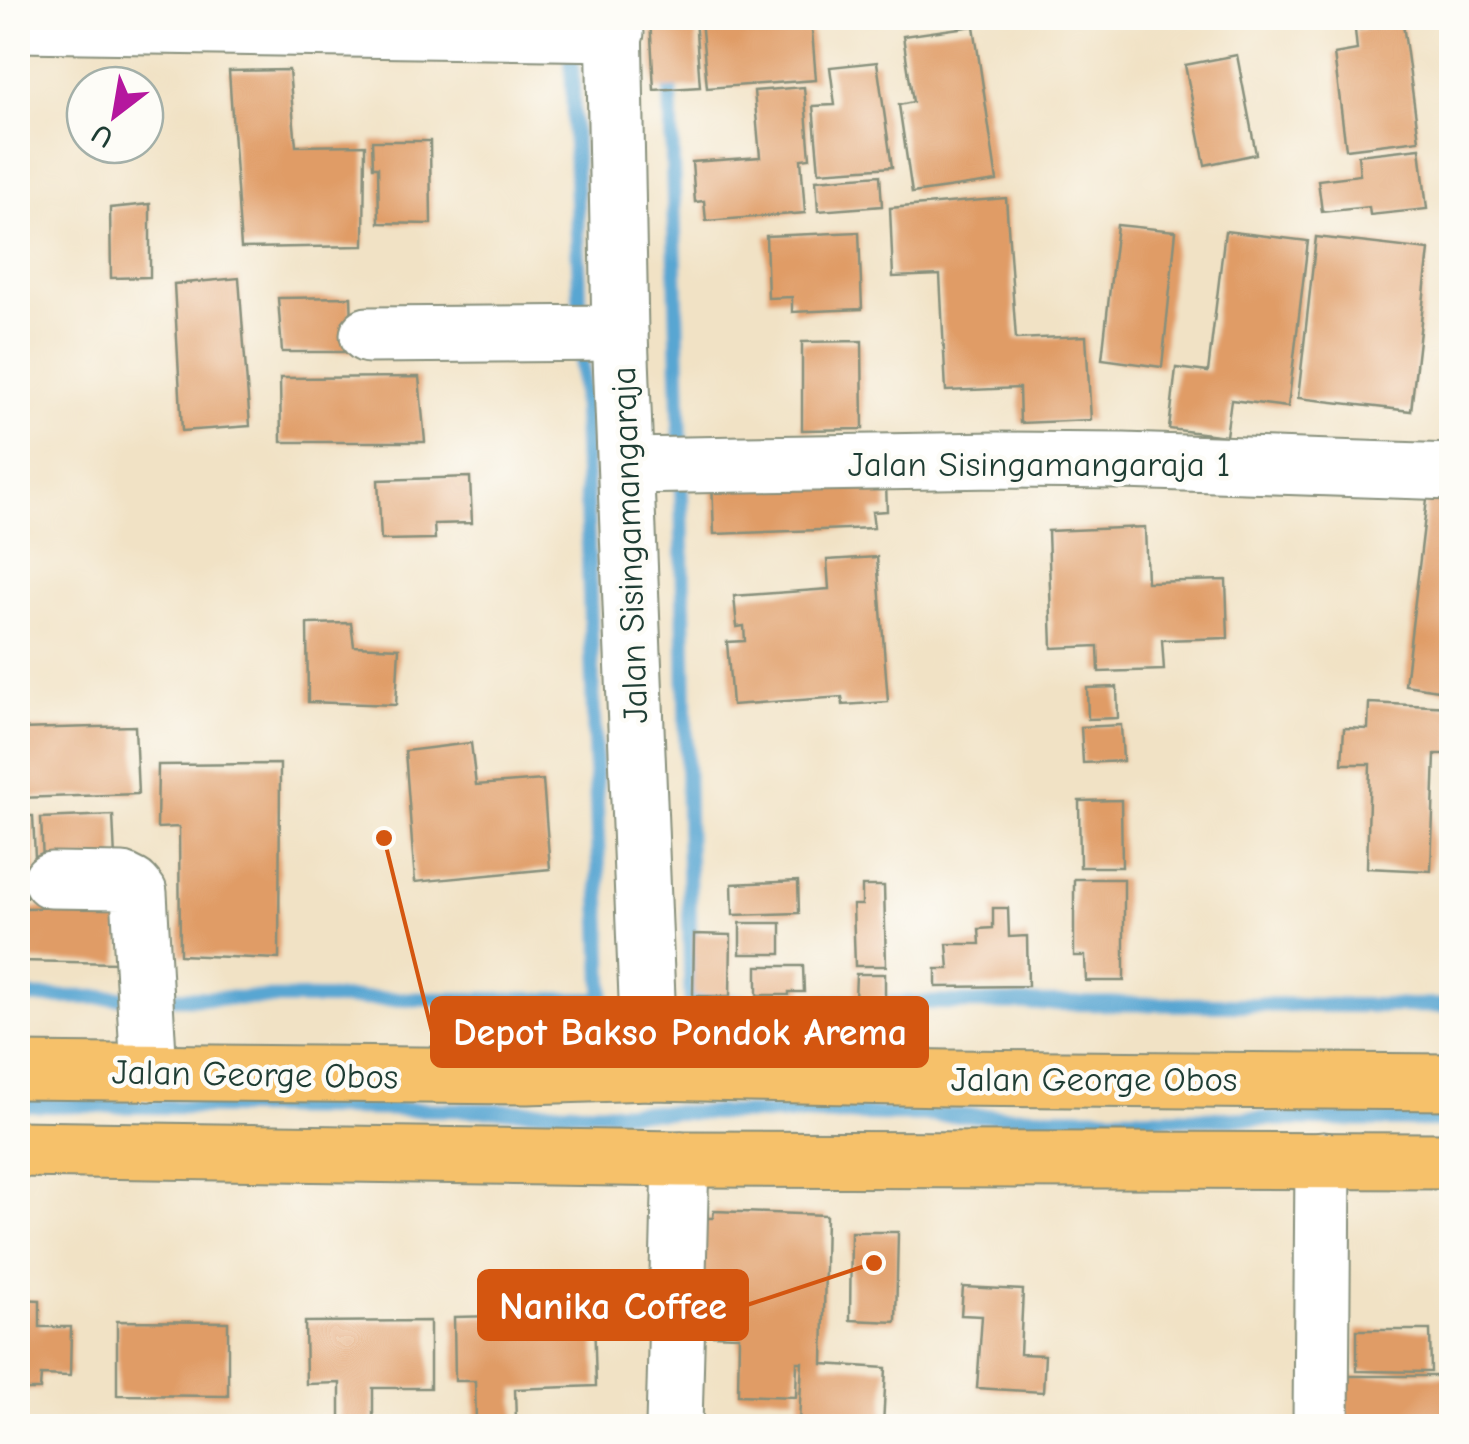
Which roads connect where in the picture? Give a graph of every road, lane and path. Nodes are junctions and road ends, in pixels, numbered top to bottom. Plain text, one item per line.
1 (18, 24) edge
2 (615, 25) edge
3 (620, 334) junction
4 (368, 335) dead end
5 (627, 466) junction
6 (1452, 472) edge
7 (51, 880) dead end
8 (18, 1071) edge
9 (650, 1072) junction
10 (149, 1073) junction
11 (209, 1074) junction
12 (1452, 1082) edge
13 (18, 1149) edge
14 (215, 1151) junction
15 (680, 1159) junction
16 (1323, 1160) junction
17 (1452, 1160) edge
18 (674, 1426) edge
19 (1322, 1426) edge

1 - 2 street
2 - 3 street, Jalan Sisingamangaraja
3 - 4 street
3 - 5 street, Jalan Sisingamangaraja
5 - 6 street, Jalan Sisingamangaraja 1
5 - 9 street, Jalan Sisingamangaraja
7 - 10 street
8 - 10 main road, Jalan George Obos
9 - 11 main road, Jalan George Obos
9 - 12 main road, Jalan George Obos
10 - 11 main road, Jalan George Obos
11 - 14 main road
13 - 14 main road
14 - 15 main road
15 - 16 main road
15 - 18 street
16 - 17 main road
16 - 19 street

